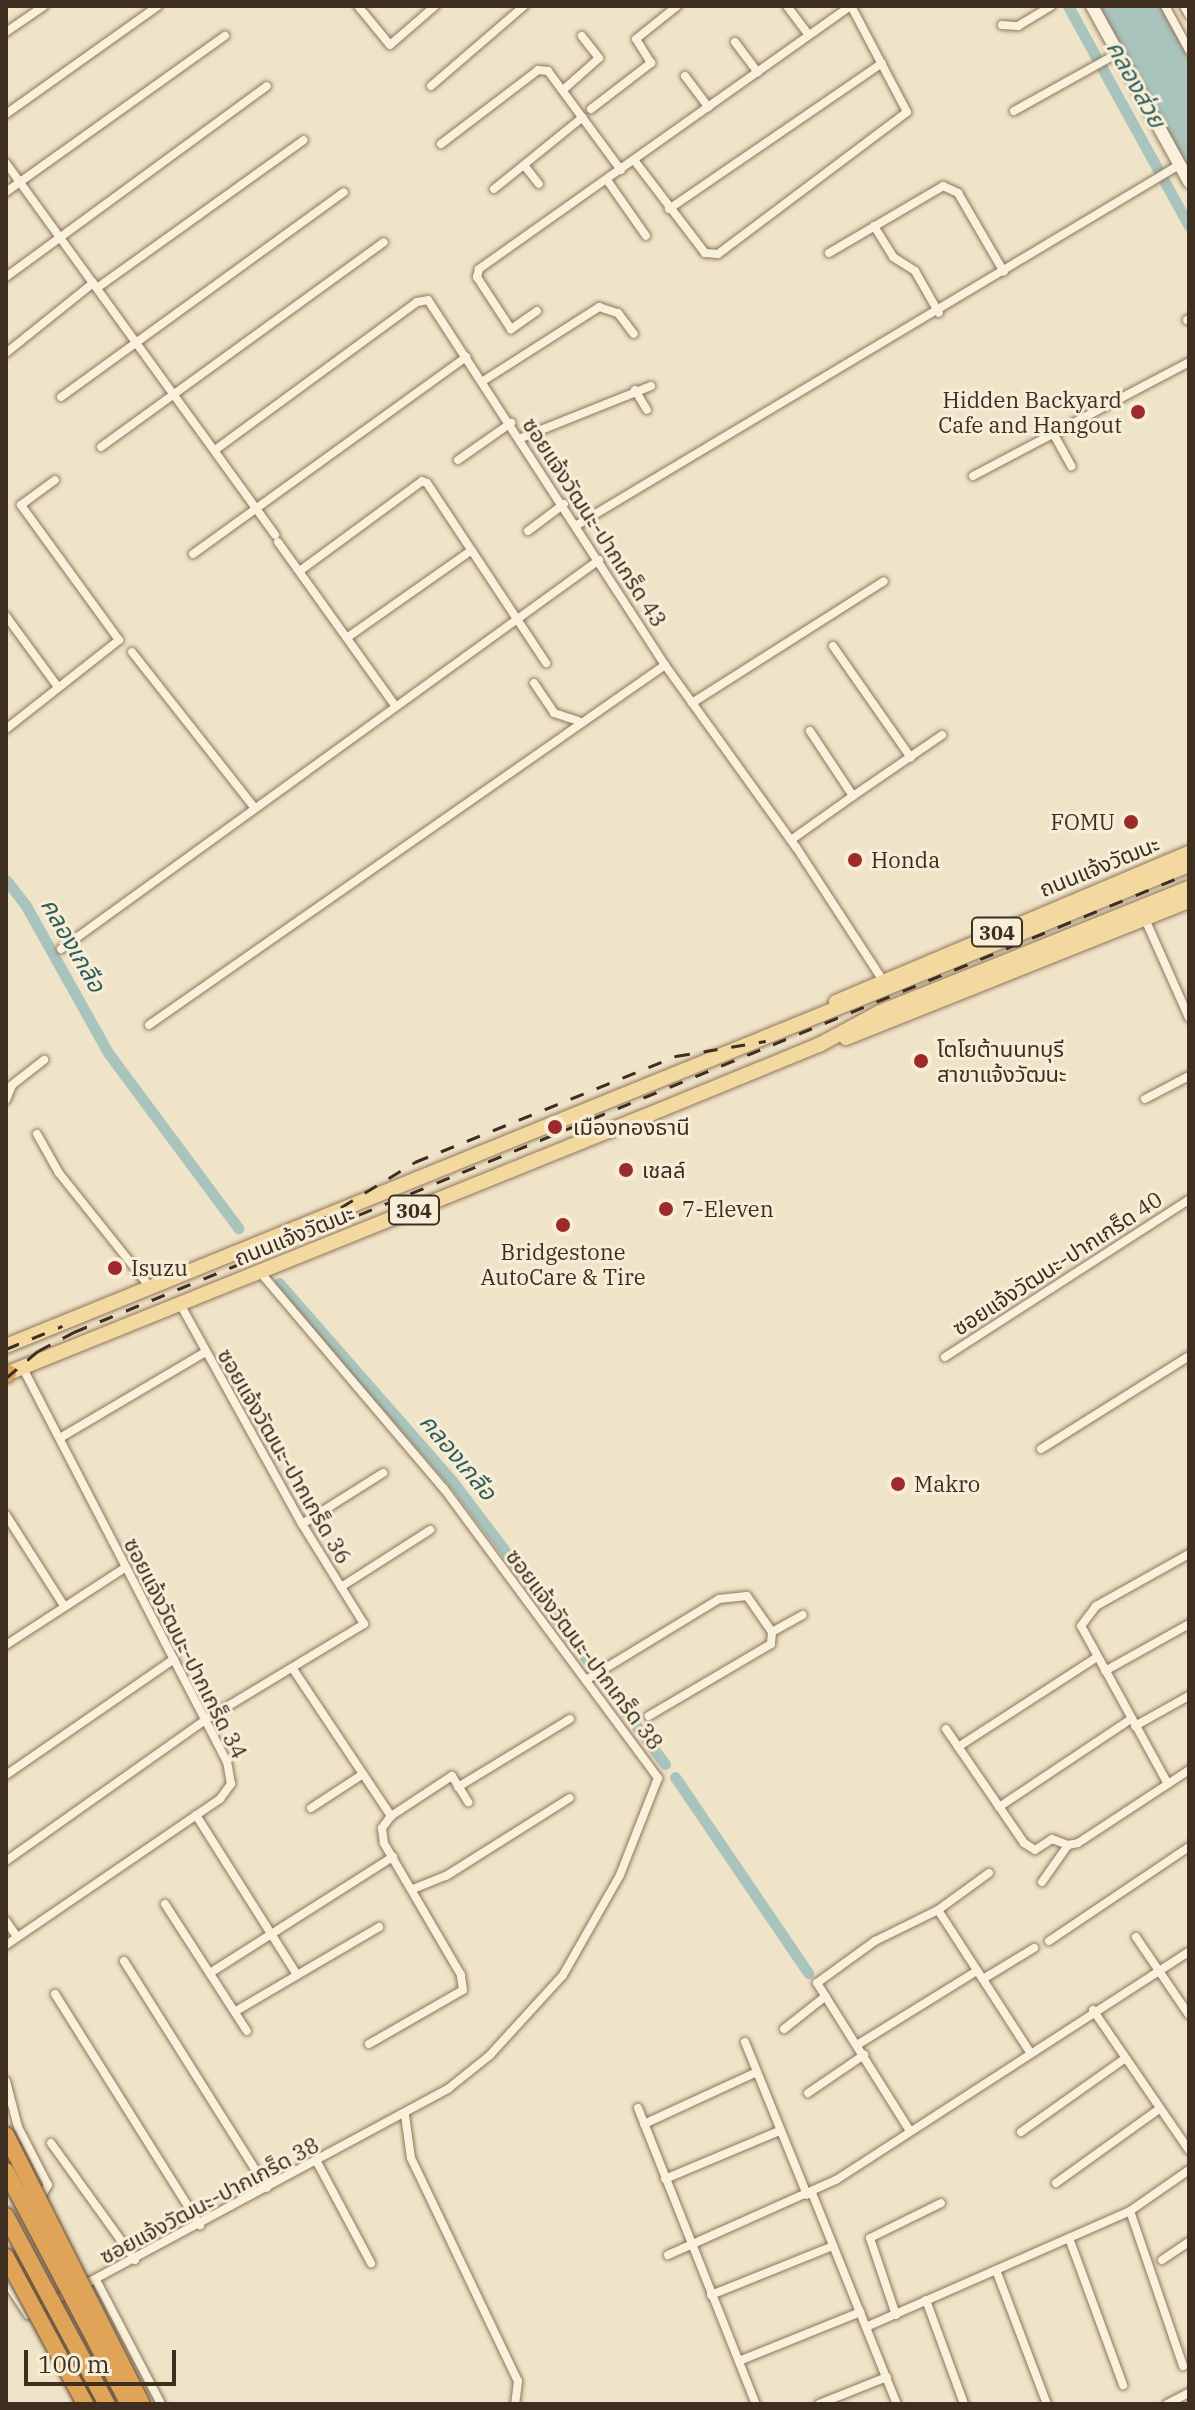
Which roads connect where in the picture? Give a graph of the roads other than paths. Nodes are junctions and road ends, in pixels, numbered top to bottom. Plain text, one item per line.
1 (44, 6) edge
2 (158, 6) edge
3 (358, 6) edge
4 (435, 6) edge
5 (524, 6) edge
6 (677, 6) edge
7 (787, 6) edge
8 (850, 6) edge
9 (1051, 6) edge
10 (1092, 6) edge
11 (1165, 6) edge
12 (1184, 6) edge
13 (1189, 15) edge
14 (1002, 25) dead end
15 (6, 32) edge
16 (809, 35) junction
17 (225, 36) dead end
18 (582, 36) dead end
19 (735, 42) dead end
20 (1189, 50) edge
21 (1113, 56) junction
22 (882, 63) junction
23 (758, 72) junction
24 (685, 76) dead end
25 (267, 86) dead end
26 (431, 86) dead end
27 (563, 90) junction
28 (708, 107) junction
29 (591, 109) dead end
30 (1014, 111) dead end
31 (6, 114) edge
32 (583, 117) junction
33 (304, 140) dead end
34 (441, 144) dead end
35 (634, 160) junction
36 (6, 163) edge
37 (524, 165) junction
38 (1175, 168) junction
39 (621, 170) junction
40 (607, 180) junction
41 (20, 182) junction
42 (1189, 182) edge
43 (539, 184) dead end
44 (494, 189) dead end
45 (6, 192) edge
46 (344, 192) dead end
47 (669, 209) junction
48 (874, 226) junction
49 (58, 236) junction
50 (646, 236) dead end
51 (384, 242) dead end
52 (829, 253) dead end
53 (1004, 272) junction
54 (6, 277) edge
55 (95, 286) junction
56 (537, 311) dead end
57 (939, 313) junction
58 (634, 334) dead end
59 (135, 341) junction
60 (6, 353) edge
61 (466, 357) junction
62 (1189, 362) edge
63 (483, 381) junction
64 (651, 386) dead end
65 (635, 390) junction
66 (173, 392) junction
67 (61, 397) dead end
68 (647, 410) dead end
69 (511, 423) junction
70 (1053, 433) junction
71 (521, 438) junction
72 (101, 447) dead end
73 (215, 450) junction
74 (458, 460) dead end
75 (1071, 466) dead end
76 (973, 476) dead end
77 (55, 480) dead end
78 (564, 504) junction
79 (255, 507) junction
80 (577, 525) junction
81 (528, 531) dead end
82 (472, 550) junction
83 (193, 554) dead end
84 (599, 560) junction
85 (301, 570) junction
86 (884, 581) dead end
87 (6, 616) edge
88 (516, 619) junction
89 (348, 637) junction
90 (833, 646) dead end
91 (132, 652) dead end
92 (546, 663) dead end
93 (665, 665) junction
94 (534, 683) dead end
95 (58, 687) junction
96 (692, 703) junction
97 (394, 704) junction
98 (578, 721) junction
99 (6, 729) edge
100 (810, 731) dead end
101 (942, 735) dead end
102 (911, 758) junction
103 (853, 796) junction
104 (254, 807) junction
105 (791, 840) junction
106 (1189, 853) edge
107 (1189, 865) edge
108 (1189, 888) edge
109 (1189, 901) edge
110 (1141, 914) junction
111 (61, 949) dead end
112 (882, 979) junction
113 (808, 1018) junction
114 (1189, 1018) edge
115 (149, 1025) dead end
116 (44, 1060) dead end
117 (1189, 1076) edge
118 (8, 1098) edge
119 (1145, 1099) dead end
120 (37, 1134) dead end
121 (1189, 1200) edge
122 (261, 1273) junction
123 (150, 1287) junction
124 (180, 1304) junction
125 (6, 1346) edge
126 (204, 1353) junction
127 (1189, 1356) edge
128 (945, 1357) dead end
129 (11, 1372) edge
130 (60, 1438) junction
131 (1041, 1449) dead end
132 (383, 1473) dead end
133 (6, 1515) edge
134 (302, 1524) junction
135 (430, 1530) dead end
136 (1189, 1554) edge
137 (126, 1567) junction
138 (341, 1587) junction
139 (63, 1604) junction
140 (803, 1615) dead end
141 (1189, 1624) edge
142 (772, 1632) junction
143 (6, 1645) edge
144 (1097, 1657) junction
145 (174, 1659) junction
146 (293, 1669) junction
147 (1105, 1671) junction
148 (586, 1680) junction
149 (1189, 1696) edge
150 (649, 1716) dead end
151 (570, 1719) dead end
152 (205, 1720) junction
153 (1133, 1723) junction
154 (946, 1729) dead end
155 (958, 1747) junction
156 (1189, 1770) edge
157 (363, 1774) junction
158 (6, 1775) edge
159 (1168, 1784) junction
160 (458, 1787) junction
161 (570, 1798) dead end
162 (468, 1802) dead end
163 (999, 1807) junction
164 (311, 1808) dead end
165 (196, 1815) junction
166 (391, 1816) junction
167 (1068, 1845) junction
168 (1189, 1847) edge
169 (393, 1857) junction
170 (6, 1861) edge
171 (989, 1873) dead end
172 (1042, 1882) dead end
173 (413, 1889) junction
174 (165, 1904) dead end
175 (938, 1910) junction
176 (6, 1921) edge
177 (379, 1927) dead end
178 (272, 1933) junction
179 (17, 1937) junction
180 (1136, 1937) dead end
181 (1049, 1941) dead end
182 (6, 1945) edge
183 (1034, 1948) dead end
184 (1189, 1952) edge
185 (124, 1961) dead end
186 (1160, 1972) junction
187 (210, 1973) junction
188 (297, 1975) junction
189 (980, 1975) junction
190 (55, 1994) dead end
191 (826, 1996) junction
192 (1093, 2010) junction
193 (236, 2011) junction
194 (1189, 2015) edge
195 (784, 2029) dead end
196 (247, 2031) dead end
197 (745, 2042) dead end
198 (369, 2044) dead end
199 (857, 2045) junction
200 (1030, 2052) junction
201 (864, 2055) junction
202 (1124, 2059) junction
203 (757, 2072) junction
204 (6, 2081) edge
205 (808, 2093) dead end
206 (638, 2108) dead end
207 (1159, 2109) junction
208 (405, 2115) junction
209 (644, 2124) junction
210 (779, 2131) junction
211 (910, 2131) junction
212 (1021, 2132) dead end
213 (6, 2135) edge
214 (51, 2143) dead end
215 (1189, 2150) edge
216 (6, 2152) edge
217 (317, 2162) junction
218 (1189, 2170) edge
219 (6, 2171) edge
220 (665, 2179) junction
221 (1056, 2183) dead end
222 (267, 2188) junction
223 (809, 2194) junction
224 (34, 2203) junction
225 (941, 2203) dead end
226 (1130, 2211) junction
227 (7, 2213) edge
228 (200, 2225) junction
229 (1069, 2238) junction
230 (1189, 2242) edge
231 (691, 2246) junction
232 (833, 2246) junction
233 (668, 2255) dead end
234 (6, 2257) edge
235 (135, 2260) junction
236 (1162, 2260) dead end
237 (371, 2263) dead end
238 (996, 2270) junction
239 (47, 2274) junction
240 (6, 2281) edge
241 (97, 2282) junction
242 (711, 2295) junction
243 (926, 2300) junction
244 (58, 2301) junction
245 (41, 2309) junction
246 (860, 2312) junction
247 (896, 2315) junction
248 (866, 2327) junction
249 (739, 2361) junction
250 (1183, 2366) dead end
251 (887, 2377) junction
252 (1123, 2385) dead end
253 (1189, 2393) edge
254 (86, 2404) edge
255 (107, 2404) edge
256 (114, 2404) edge
257 (129, 2404) edge
258 (142, 2404) edge
259 (161, 2404) edge
260 (515, 2404) edge
261 (756, 2404) edge
262 (819, 2404) edge
263 (897, 2404) edge
264 (964, 2404) edge
265 (1047, 2404) edge
266 (1167, 2404) edge

1 - 15 street
2 - 31 street
3 - 4 street
5 - 26 street
6 - 29 street
7 - 16 street
8 - 16 street
8 - 22 street
9 - 14 street
10 - 21 street
11 - 20 street
12 - 13 street
16 - 23 street
17 - 41 street
18 - 27 street
19 - 23 street
21 - 30 street
21 - 38 street
22 - 47 street
22 - 47 street
23 - 28 street
24 - 28 street
25 - 49 street
27 - 32 street
27 - 34 street
28 - 35 street
32 - 37 street
32 - 39 street
33 - 55 street
35 - 39 street
35 - 47 street
36 - 41 street
37 - 43 street
37 - 44 street
38 - 42 street
38 - 53 street
39 - 40 street
40 - 50 street
40 - 56 street
41 - 45 street
41 - 49 street
46 - 59 street
48 - 52 street
48 - 53 street
48 - 57 street
49 - 54 street
49 - 55 street
51 - 66 street
53 - 57 street
55 - 59 street
55 - 60 street
57 - 80 street
58 - 63 street
59 - 66 street
59 - 67 street
61 - 63 street, ซอยแจ้งวัฒนะ-ปากเกร็ด 43
61 - 73 street, ซอยแจ้งวัฒนะ-ปากเกร็ด 43
61 - 79 street
62 - 70 street
63 - 69 street, ซอยแจ้งวัฒนะ-ปากเกร็ด 43
64 - 65 street
65 - 68 street
65 - 71 street
66 - 72 street
66 - 73 street
69 - 71 street, ซอยแจ้งวัฒนะ-ปากเกร็ด 43
69 - 74 street
70 - 75 street
70 - 76 street
71 - 78 street, ซอยแจ้งวัฒนะ-ปากเกร็ด 43
73 - 79 street
77 - 95 street
78 - 80 street, ซอยแจ้งวัฒนะ-ปากเกร็ด 43
78 - 81 street
79 - 83 street
79 - 85 street
80 - 84 street, ซอยแจ้งวัฒนะ-ปากเกร็ด 43
82 - 85 street
82 - 88 street
82 - 89 street
84 - 88 street
84 - 93 street, ซอยแจ้งวัฒนะ-ปากเกร็ด 43
85 - 89 street
86 - 96 street
87 - 95 street
88 - 92 street
88 - 97 street
89 - 97 street
90 - 102 street
91 - 104 street
93 - 96 street, ซอยแจ้งวัฒนะ-ปากเกร็ด 43
93 - 98 street
94 - 98 street
95 - 99 street
96 - 105 street, ซอยแจ้งวัฒนะ-ปากเกร็ด 43
97 - 104 street
98 - 115 street
100 - 103 street
101 - 102 street
102 - 103 street
103 - 105 street
104 - 111 street
105 - 112 street, ซอยแจ้งวัฒนะ-ปากเกร็ด 43
106 - 112 main road, ถนนแจ้งวัฒนะ / 304
107 - 113 main road, ถนนแจ้งวัฒนะ / 304
108 - 110 main road, ถนนแจ้งวัฒนะ / 304
109 - 110 main road, ถนนแจ้งวัฒนะ / 304
110 - 114 street
110 - 122 main road, ถนนแจ้งวัฒนะ / 304
112 - 113 main road, ถนนแจ้งวัฒนะ / 304
113 - 123 main road, ถนนแจ้งวัฒนะ / 304
116 - 118 street
117 - 119 street
120 - 123 street
121 - 128 street, ซอยแจ้งวัฒนะ-ปากเกร็ด 40
122 - 124 main road, ถนนแจ้งวัฒนะ / 304
122 - 148 street, ซอยแจ้งวัฒนะ-ปากเกร็ด 38
123 - 125 main road, ถนนแจ้งวัฒนะ / 304
124 - 126 street, ซอยแจ้งวัฒนะ-ปากเกร็ด 36
124 - 129 main road, ถนนแจ้งวัฒนะ / 304
126 - 130 street
126 - 134 street, ซอยแจ้งวัฒนะ-ปากเกร็ด 36
127 - 131 street
129 - 130 street, ซอยแจ้งวัฒนะ-ปากเกร็ด 34
130 - 137 street, ซอยแจ้งวัฒนะ-ปากเกร็ด 34
132 - 134 street
133 - 139 street
134 - 138 street, ซอยแจ้งวัฒนะ-ปากเกร็ด 36
135 - 138 street
136 - 144 street
137 - 139 street
137 - 145 street, ซอยแจ้งวัฒนะ-ปากเกร็ด 34
138 - 146 street, ซอยแจ้งวัฒนะ-ปากเกร็ด 36
139 - 143 street
140 - 142 street
141 - 147 street
142 - 148 street
142 - 150 street
144 - 147 street
144 - 155 street
145 - 152 street, ซอยแจ้งวัฒนะ-ปากเกร็ด 34
145 - 158 street
146 - 152 street
146 - 157 street
147 - 153 street
148 - 208 street, ซอยแจ้งวัฒนะ-ปากเกร็ด 38
149 - 153 street
151 - 160 street
152 - 165 street, ซอยแจ้งวัฒนะ-ปากเกร็ด 34
152 - 170 street
153 - 159 street
153 - 163 street
154 - 155 street
155 - 163 street
156 - 159 street
157 - 164 street
157 - 166 street
159 - 167 street
160 - 162 street
160 - 166 street
161 - 173 street
163 - 167 street
165 - 178 street
165 - 179 street, ซอยแจ้งวัฒนะ-ปากเกร็ด 34
166 - 169 street
167 - 172 street
168 - 181 street
169 - 173 street
169 - 178 street
171 - 175 street
173 - 198 street
174 - 187 street
175 - 189 street
175 - 191 street
176 - 179 street
177 - 188 street
178 - 187 street
178 - 188 street
179 - 182 street, ซอยแจ้งวัฒนะ-ปากเกร็ด 34
180 - 186 street
183 - 189 street
184 - 186 street
185 - 222 street
186 - 192 street
186 - 194 street
187 - 193 street
188 - 193 street
189 - 199 street
189 - 200 street
190 - 228 street
191 - 195 street
191 - 199 street
192 - 200 street
192 - 202 street
193 - 196 street
197 - 203 street
199 - 201 street
200 - 211 street
201 - 205 street
201 - 211 street
202 - 207 street
202 - 212 street
203 - 209 street
203 - 210 street
204 - 224 street
206 - 209 street
207 - 215 street
207 - 221 street
208 - 217 street, ซอยแจ้งวัฒนะ-ปากเกร็ด 38
208 - 260 street
209 - 220 street
210 - 220 street
210 - 223 street
211 - 223 street
213 - 258 highway, bridge
214 - 235 street
216 - 224 street
217 - 222 street, ซอยแจ้งวัฒนะ-ปากเกร็ด 38
217 - 237 street
218 - 226 street
219 - 239 highway, bridge
220 - 231 street
222 - 228 street, ซอยแจ้งวัฒนะ-ปากเกร็ด 38
223 - 231 street
223 - 232 street
224 - 227 street
224 - 239 street
225 - 247 street
226 - 229 street
226 - 250 street
227 - 239 highway, bridge
228 - 235 street, ซอยแจ้งวัฒนะ-ปากเกร็ด 38
229 - 238 street
229 - 252 street
230 - 236 street
231 - 233 street
231 - 242 street
232 - 242 street
232 - 246 street
234 - 254 highway, bridge
235 - 241 street, ซอยแจ้งวัฒนะ-ปากเกร็ด 38
238 - 243 street
238 - 265 street
239 - 244 street
239 - 255 highway, bridge
239 - 257 highway, bridge
240 - 245 street
241 - 244 street, ซอยแจ้งวัฒนะ-ปากเกร็ด 38
241 - 259 street
242 - 249 street
243 - 247 street
243 - 264 street
244 - 245 street, ซอยแจ้งวัฒนะ-ปากเกร็ด 38
244 - 256 street
245 - 254 street
246 - 248 street
246 - 249 street
247 - 248 street
248 - 251 street
249 - 261 street
251 - 262 street
251 - 263 street
253 - 266 street

